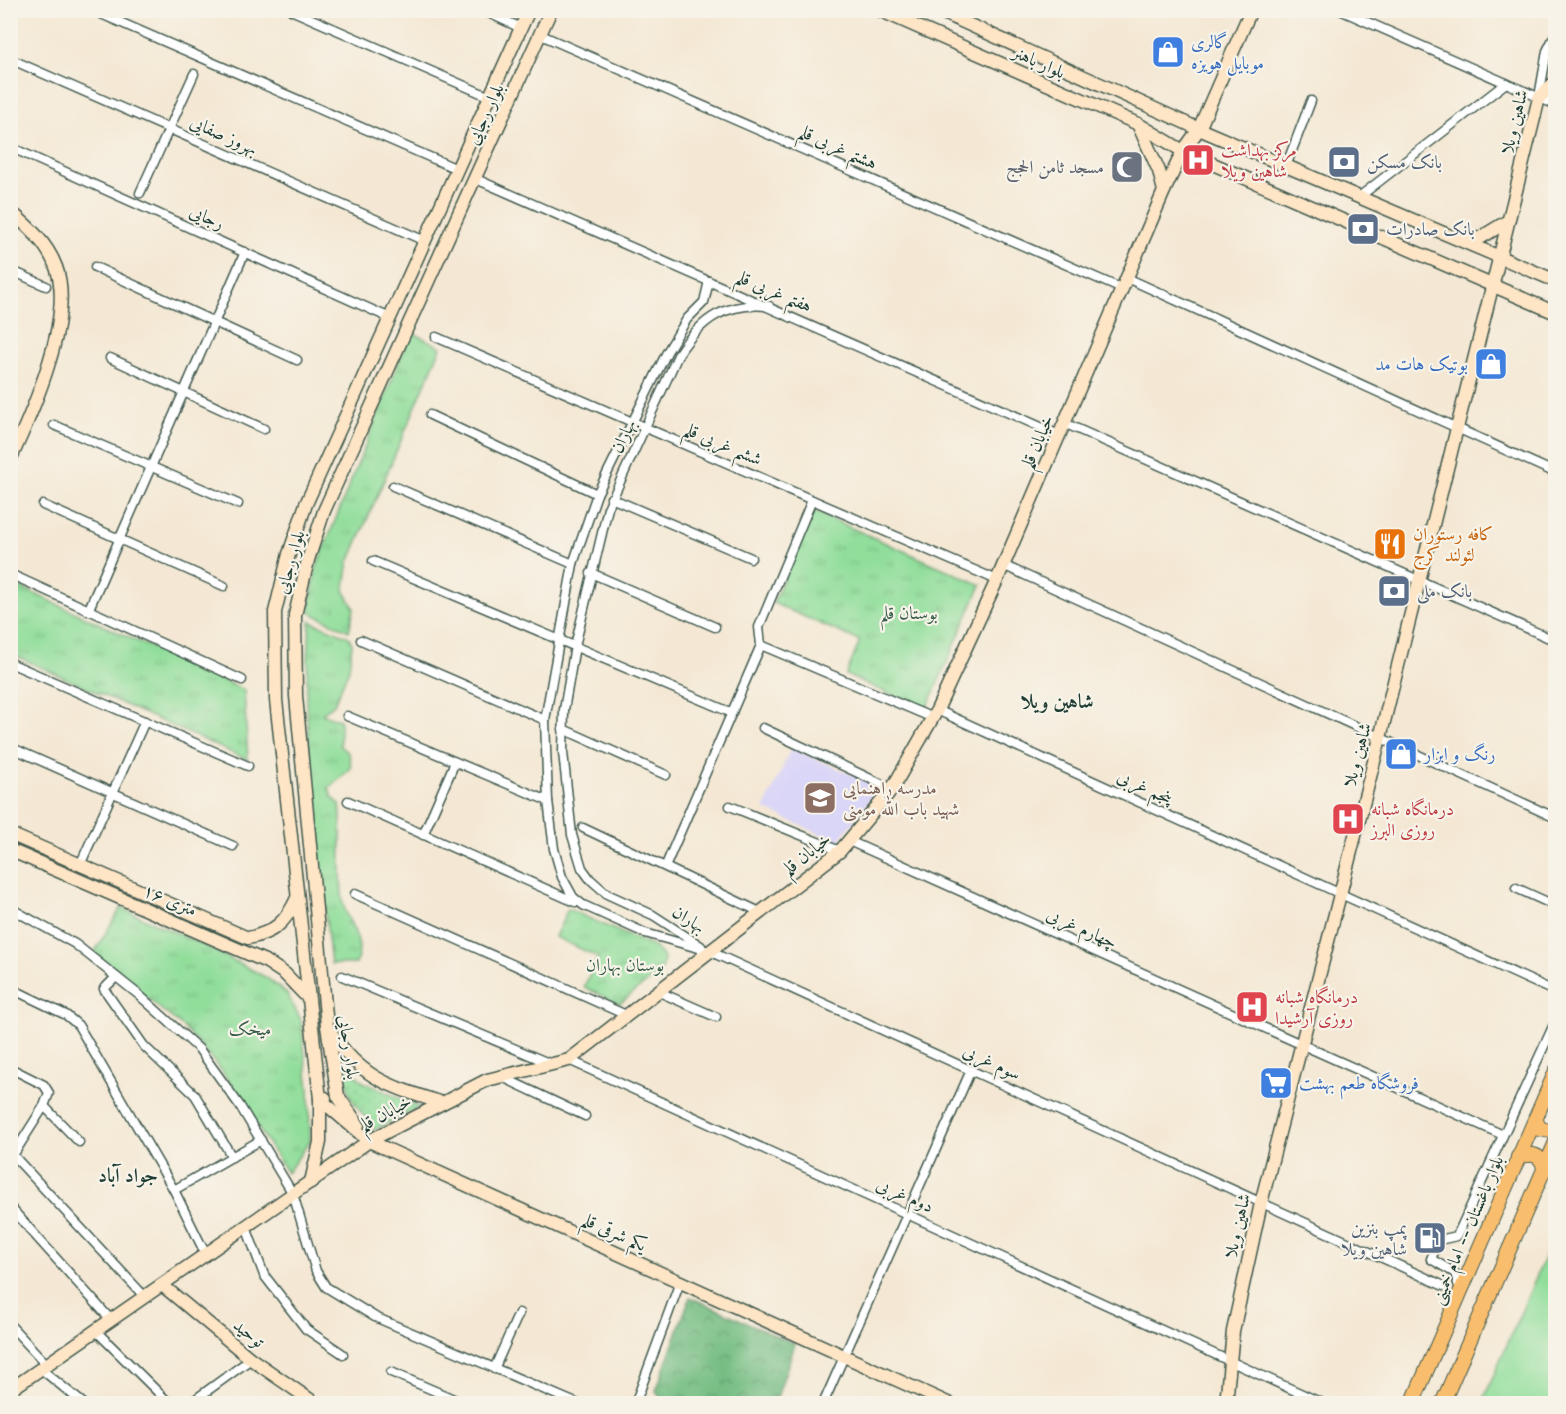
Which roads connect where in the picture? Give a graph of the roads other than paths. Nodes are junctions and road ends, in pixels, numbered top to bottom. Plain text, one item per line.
1 (92, 10) edge
2 (291, 10) edge
3 (482, 10) edge
4 (529, 10) edge
5 (551, 10) edge
6 (879, 10) edge
7 (938, 10) edge
8 (1251, 10) edge
9 (1340, 10) edge
10 (521, 28) junction
11 (1556, 33) edge
12 (541, 35) junction
13 (10, 59) edge
14 (194, 74) dead end
15 (1556, 81) edge
16 (1506, 83) junction
17 (490, 97) junction
18 (1539, 98) junction
19 (1311, 101) dead end
20 (1556, 105) edge
21 (1138, 124) junction
22 (169, 129) junction
23 (1199, 129) junction
24 (10, 147) edge
25 (1183, 151) junction
26 (1286, 166) junction
27 (457, 170) junction
28 (476, 178) junction
29 (1164, 191) junction
30 (140, 193) dead end
31 (1359, 198) junction
32 (10, 211) edge
33 (1508, 221) junction
34 (1459, 240) junction
35 (425, 241) junction
36 (245, 252) junction
37 (1500, 257) junction
38 (95, 267) dead end
39 (10, 270) edge
40 (709, 281) junction
41 (1556, 281) edge
42 (1124, 283) junction
43 (46, 286) dead end
44 (1493, 286) junction
45 (769, 306) junction
46 (1556, 314) edge
47 (390, 318) junction
48 (214, 322) junction
49 (436, 337) dead end
50 (110, 358) dead end
51 (297, 360) dead end
52 (184, 392) junction
53 (430, 415) dead end
54 (631, 422) junction
55 (1064, 423) junction
56 (54, 425) dead end
57 (264, 429) dead end
58 (645, 429) junction
59 (1458, 429) junction
60 (1059, 435) junction
61 (10, 460) edge
62 (151, 466) junction
63 (1556, 473) edge
64 (393, 486) dead end
65 (597, 494) junction
66 (611, 498) junction
67 (812, 501) junction
68 (238, 504) dead end
69 (43, 505) dead end
70 (119, 539) junction
71 (751, 558) dead end
72 (373, 561) dead end
73 (573, 564) junction
74 (1003, 565) junction
75 (591, 573) junction
76 (10, 574) edge
77 (997, 580) junction
78 (1420, 581) junction
79 (224, 586) dead end
80 (88, 610) junction
81 (275, 612) junction
82 (295, 615) junction
83 (715, 627) dead end
84 (558, 639) junction
85 (361, 640) dead end
86 (1556, 641) edge
87 (761, 645) junction
88 (575, 646) junction
89 (10, 663) edge
90 (242, 680) dead end
91 (732, 713) junction
92 (935, 714) junction
93 (347, 716) dead end
94 (544, 720) junction
95 (145, 722) junction
96 (763, 728) dead end
97 (563, 729) junction
98 (1380, 738) junction
99 (10, 747) edge
100 (455, 762) junction
101 (248, 766) dead end
102 (666, 775) dead end
103 (892, 789) junction
104 (114, 793) junction
105 (348, 801) dead end
106 (548, 801) junction
107 (730, 806) dead end
108 (1556, 818) edge
109 (583, 828) dead end
110 (10, 834) edge
111 (423, 835) junction
112 (849, 841) junction
113 (233, 846) dead end
114 (10, 850) edge
115 (840, 851) junction
116 (80, 865) junction
117 (666, 865) junction
118 (1516, 888) dead end
119 (1338, 893) junction
120 (355, 894) dead end
121 (297, 897) junction
122 (583, 905) junction
123 (1556, 906) edge
124 (10, 908) edge
125 (762, 913) junction
126 (653, 915) junction
127 (645, 933) junction
128 (709, 951) junction
129 (342, 976) dead end
130 (116, 978) junction
131 (10, 988) edge
132 (657, 991) junction
133 (1556, 992) edge
134 (307, 997) junction
135 (626, 1015) junction
136 (716, 1017) dead end
137 (1556, 1020) edge
138 (327, 1026) junction
139 (1553, 1033) edge
140 (1300, 1044) junction
141 (569, 1060) junction
142 (554, 1065) junction
143 (10, 1068) edge
144 (971, 1070) junction
145 (1556, 1071) edge
146 (500, 1076) junction
147 (338, 1096) junction
148 (320, 1099) junction
149 (442, 1103) junction
150 (44, 1106) junction
151 (585, 1116) dead end
152 (1535, 1119) junction
153 (1556, 1132) edge
154 (1503, 1135) junction
155 (261, 1140) junction
156 (369, 1141) junction
157 (79, 1142) dead end
158 (1556, 1142) edge
159 (12, 1156) edge
160 (232, 1157) junction
161 (1518, 1157) junction
162 (1545, 1168) junction
163 (311, 1182) junction
164 (174, 1190) junction
165 (293, 1194) junction
166 (1261, 1203) junction
167 (10, 1207) edge
168 (907, 1215) junction
169 (246, 1227) junction
170 (206, 1254) junction
171 (680, 1282) junction
172 (162, 1285) junction
173 (1444, 1286) dead end
174 (1461, 1292) junction
175 (145, 1297) junction
176 (519, 1313) dead end
177 (111, 1320) junction
178 (10, 1325) edge
179 (96, 1331) junction
180 (343, 1354) dead end
181 (844, 1356) junction
182 (251, 1359) junction
183 (1228, 1360) junction
184 (44, 1367) junction
185 (494, 1369) junction
186 (391, 1372) dead end
187 (12, 1387) edge
188 (455, 1402) edge
189 (84, 1404) edge
190 (170, 1404) edge
191 (189, 1404) edge
192 (316, 1404) edge
193 (465, 1404) edge
194 (578, 1404) edge
195 (635, 1404) edge
196 (823, 1404) edge
197 (950, 1404) edge
198 (1226, 1404) edge
199 (1324, 1404) edge
200 (1412, 1404) edge
201 (1442, 1404) edge

1 - 27 street
2 - 17 street
3 - 10 street
4 - 10 street, بلوار رجایی
5 - 12 street, بلوار رجایی
6 - 21 street, بلوار باهنر
7 - 23 street, بلوار باهنر
8 - 23 street, خیابان قلم
9 - 16 street
10 - 17 street, بلوار رجایی
11 - 18 street, شاهین ویلا
12 - 28 street, بلوار رجایی
12 - 42 street, هشتم غربی قلم
13 - 22 street, بهروز صفایی
14 - 22 street
15 - 18 street
16 - 18 street
16 - 31 street
17 - 27 street, بلوار رجایی
18 - 20 street
18 - 33 street, شاهین ویلا
19 - 26 street
21 - 25 street, بلوار باهنر
21 - 29 street
22 - 30 street
22 - 35 street, بهروز صفایی
23 - 25 street, خیابان قلم
23 - 26 street, بلوار باهنر
24 - 36 street, رجایی
25 - 29 street, خیابان قلم
25 - 44 street, بلوار باهنر
26 - 31 street, بلوار باهنر
27 - 35 street, بلوار رجایی
28 - 40 street, هفتم غربی قلم
28 - 82 street, بلوار رجایی
29 - 42 street, خیابان قلم
31 - 34 street, بلوار باهنر
32 - 61 street
33 - 34 street
33 - 37 street, شاهین ویلا
34 - 37 street, بلوار باهنر
35 - 47 street, بلوار رجایی
36 - 47 street, رجایی
36 - 48 street
37 - 41 street, بلوار باهنر
37 - 44 street, شاهین ویلا
38 - 48 street
39 - 43 street
40 - 45 street, هفتم غربی قلم
40 - 54 street, بهاران
42 - 55 street, خیابان قلم
42 - 59 street, هشتم غربی قلم
44 - 46 street, بلوار باهنر
44 - 59 street, شاهین ویلا
45 - 58 street, بهاران
45 - 60 street, هفتم غربی قلم
47 - 81 street, بلوار رجایی
48 - 51 street
48 - 52 street
49 - 54 street, ششم غربی قلم
50 - 52 street
52 - 57 street
52 - 62 street
53 - 65 street
54 - 58 street, ششم غربی قلم
54 - 65 street, بهاران
55 - 60 street, خیابان قلم
55 - 78 street
56 - 62 street
58 - 66 street, بهاران
58 - 67 street, ششم غربی قلم
59 - 63 street, هشتم غربی قلم
59 - 78 street, شاهین ویلا
60 - 74 street, خیابان قلم
62 - 68 street
62 - 70 street
64 - 73 street
65 - 73 street, بهاران
66 - 71 street
66 - 75 street, بهاران
67 - 77 street, ششم غربی قلم
67 - 87 street
69 - 70 street
70 - 79 street
70 - 80 street
72 - 84 street
73 - 84 street, بهاران
74 - 77 street, خیابان قلم
74 - 98 street
75 - 83 street
75 - 88 street, بهاران
76 - 80 street
77 - 92 street, خیابان قلم
78 - 86 street
78 - 98 street, شاهین ویلا
80 - 90 street
81 - 82 street
81 - 121 street, بلوار رجایی
82 - 138 street, بلوار رجایی
84 - 88 street
84 - 94 street, بهاران
85 - 94 street
87 - 91 street
87 - 92 street, پنجم غربی
88 - 91 street
88 - 97 street, بهاران
89 - 95 street
91 - 117 street
92 - 103 street, خیابان قلم
92 - 119 street, پنجم غربی
93 - 100 street
94 - 106 street, بهاران
95 - 101 street
95 - 104 street
96 - 103 street
97 - 102 street
97 - 126 street, بهاران
98 - 108 street
98 - 119 street, شاهین ویلا
99 - 104 street
100 - 106 street
100 - 111 street
103 - 112 street, خیابان قلم
104 - 113 street
104 - 116 street
105 - 111 street
106 - 122 street, بهاران
107 - 115 street
109 - 117 street
110 - 116 street, ۱۶ متری
111 - 122 street
112 - 115 street, خیابان قلم
112 - 140 street, چهارم غربی
114 - 134 street, ۱۶ متری
115 - 125 street, خیابان قلم
116 - 121 street, ۱۶ متری
117 - 125 street
118 - 123 street
119 - 133 street, پنجم غربی
119 - 140 street, شاهین ویلا
120 - 135 street
121 - 134 street, بلوار رجایی
122 - 127 street, بهاران
124 - 130 street
125 - 128 street, خیابان قلم
126 - 127 street
126 - 128 street, بهاران
127 - 128 street, بهاران
128 - 132 street, خیابان قلم
128 - 144 street, سوم غربی
129 - 142 street
130 - 155 street
130 - 160 street
131 - 164 street
132 - 135 street, خیابان قلم
132 - 136 street
134 - 148 street, بلوار رجایی
135 - 141 street, خیابان قلم
137 - 139 street
138 - 147 street, بلوار رجایی
138 - 149 street
139 - 154 street
140 - 154 street, چهارم غربی
140 - 166 street, شاهین ویلا
141 - 142 street, خیابان قلم
141 - 168 street, دوم غربی
142 - 146 street, خیابان قلم
143 - 150 street
144 - 166 street, سوم غربی
144 - 168 street
145 - 152 main road, بلوار باغستان -- امام خمینی
146 - 149 street, خیابان قلم
146 - 151 street
147 - 148 street
147 - 156 street, بلوار رجایی
148 - 156 street
148 - 163 street, بلوار رجایی
149 - 156 street, خیابان قلم
150 - 157 street
150 - 159 street
152 - 153 main road
152 - 161 main road, بلوار باغستان -- امام خمینی
154 - 174 street
155 - 160 street
155 - 165 street
156 - 163 street, خیابان قلم
156 - 171 street, یکم شرقی قلم
158 - 162 main road
159 - 175 street
160 - 164 street
161 - 162 main road
161 - 174 main road, بلوار باغستان -- امام خمینی
162 - 201 main road
163 - 165 street, خیابان قلم
164 - 170 street
165 - 169 street, خیابان قلم
165 - 185 street
166 - 173 street, سوم غربی
166 - 183 street, شاهین ویلا
167 - 177 street
168 - 181 street
168 - 183 street, دوم غربی
169 - 170 street, خیابان قلم
169 - 180 street
170 - 172 street, خیابان قلم
171 - 181 street, یکم شرقی قلم
171 - 195 street
172 - 175 street, خیابان قلم
172 - 182 street, توحید
174 - 200 main road, بلوار باغستان -- امام خمینی
175 - 177 street, خیابان قلم
176 - 185 street
177 - 179 street, خیابان قلم
178 - 184 street
179 - 184 street, خیابان قلم
179 - 190 street
181 - 196 street
181 - 197 street, یکم شرقی قلم
182 - 191 street
182 - 192 street, توحید
183 - 198 street, شاهین ویلا
183 - 199 street, دوم غربی
184 - 187 street, خیابان قلم
184 - 189 street
185 - 194 street
186 - 188 street
188 - 193 street

